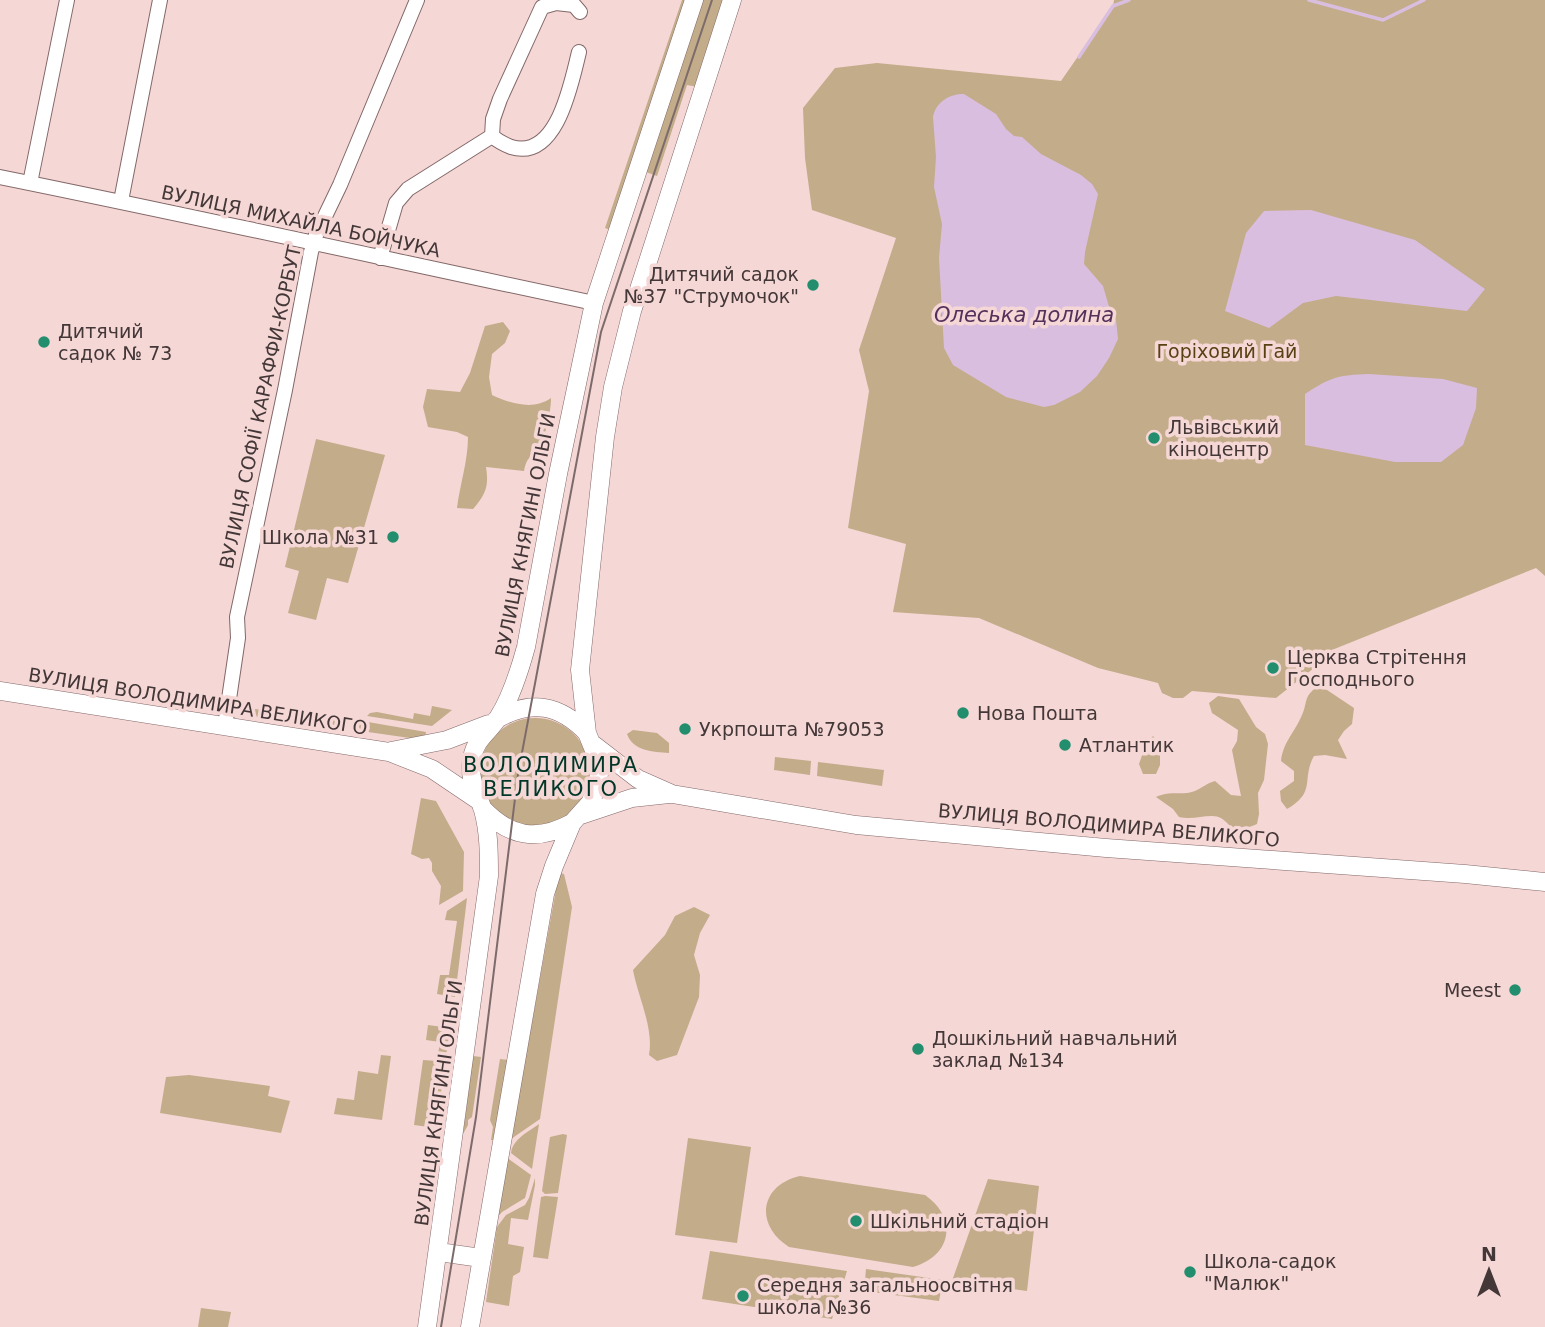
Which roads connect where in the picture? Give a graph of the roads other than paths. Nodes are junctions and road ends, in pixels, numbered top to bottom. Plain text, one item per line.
1 (67, 0) edge
2 (160, 0) edge
3 (417, 0) edge
4 (694, 0) edge
5 (732, 0) edge
6 (577, 6) edge
7 (579, 52) dead end
8 (492, 136) junction
9 (0, 177) edge
10 (30, 183) junction
11 (121, 201) junction
12 (313, 244) junction
13 (380, 258) junction
14 (594, 303) junction
15 (0, 691) edge
16 (494, 721) junction
17 (225, 726) junction
18 (590, 739) junction
19 (389, 752) junction
20 (672, 794) junction
21 (480, 804) junction
22 (577, 819) junction
23 (1545, 882) edge
24 (439, 1252) junction
25 (481, 1258) junction
26 (427, 1327) edge
27 (470, 1327) edge

1 - 10 street
2 - 11 street
3 - 12 street, ВУЛИЦЯ СОФІЇ КАРАФФИ-КОРБУТ
4 - 14 main road, ВУЛИЦЯ КНЯГИНІ ОЛЬГИ
5 - 18 main road
6 - 8 street
7 - 8 street
8 - 13 street
9 - 10 street, ВУЛИЦЯ МИХАЙЛА БОЙЧУКА
10 - 11 street, ВУЛИЦЯ МИХАЙЛА БОЙЧУКА
11 - 12 street, ВУЛИЦЯ МИХАЙЛА БОЙЧУКА
12 - 13 street, ВУЛИЦЯ МИХАЙЛА БОЙЧУКА
12 - 17 street, ВУЛИЦЯ СОФІЇ КАРАФФИ-КОРБУТ
13 - 14 street, ВУЛИЦЯ МИХАЙЛА БОЙЧУКА
14 - 16 main road, ВУЛИЦЯ КНЯГИНІ ОЛЬГИ
15 - 17 main road, ВУЛИЦЯ ВОЛОДИМИРА ВЕЛИКОГО
16 - 18 main road, ВУЛИЦЯ ВОЛОДИМИРА ВЕЛИКОГО
16 - 19 main road, ВУЛИЦЯ ВОЛОДИМИРА ВЕЛИКОГО
16 - 21 main road, ВУЛИЦЯ КНЯГИНІ ОЛЬГИ
17 - 19 main road, ВУЛИЦЯ ВОЛОДИМИРА ВЕЛИКОГО
18 - 20 main road, ВУЛИЦЯ ВОЛОДИМИРА ВЕЛИКОГО
18 - 22 main road
19 - 21 main road, ВУЛИЦЯ ВОЛОДИМИРА ВЕЛИКОГО
20 - 22 main road, ВУЛИЦЯ ВОЛОДИМИРА ВЕЛИКОГО
20 - 23 main road, ВУЛИЦЯ ВОЛОДИМИРА ВЕЛИКОГО
21 - 22 main road, ВУЛИЦЯ ВОЛОДИМИРА ВЕЛИКОГО
21 - 24 main road, ВУЛИЦЯ КНЯГИНІ ОЛЬГИ
22 - 25 main road
24 - 25 main road
24 - 26 main road, ВУЛИЦЯ КНЯГИНІ ОЛЬГИ
25 - 27 main road

